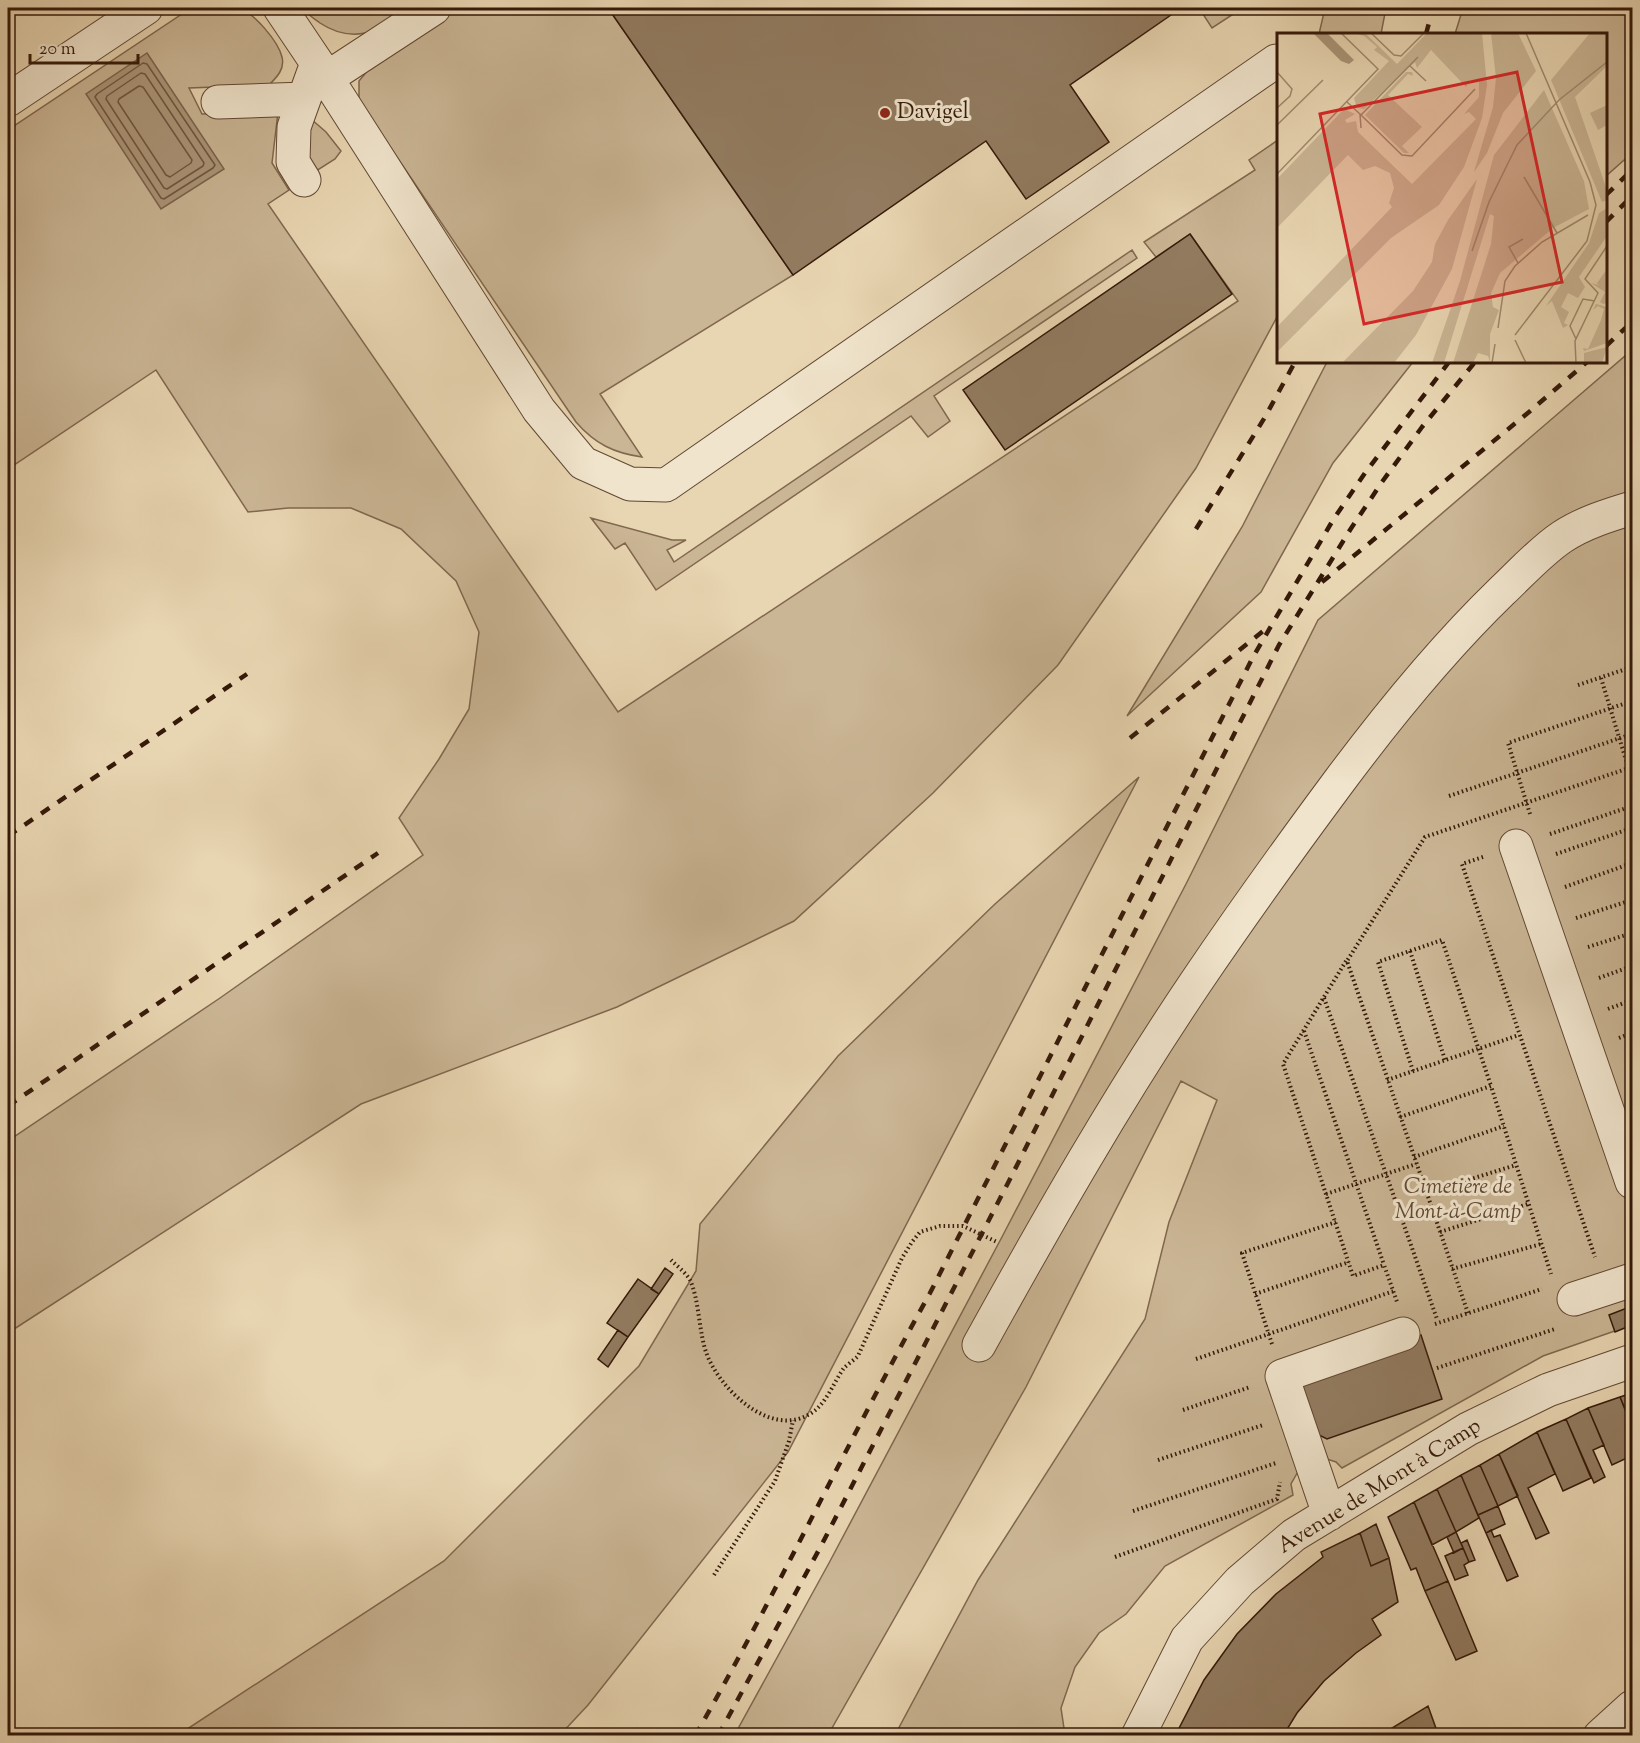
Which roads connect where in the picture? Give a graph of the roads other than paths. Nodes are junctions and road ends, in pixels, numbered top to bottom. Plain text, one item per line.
1 (146, 8) edge
2 (280, 8) edge
3 (434, 8) edge
4 (1276, 61) dead end
5 (316, 80) junction
6 (8, 100) edge
7 (218, 102) dead end
8 (304, 180) dead end
9 (1632, 508) edge
10 (1524, 833) road end
11 (1632, 1182) edge
12 (1632, 1280) edge
13 (1564, 1292) road end
14 (1406, 1334) road end
15 (979, 1345) dead end
16 (1632, 1361) edge
17 (1329, 1514) junction
18 (1632, 1707) edge
19 (1138, 1736) edge
20 (1600, 1736) edge

1 - 6 street
2 - 5 street
3 - 5 street
4 - 5 street
5 - 7 street
5 - 8 street
9 - 15 street
10 - 11 street
12 - 13 street
14 - 17 street
16 - 17 street, Avenue de Mont à Camp
17 - 19 street, Avenue de Mont à Camp
18 - 20 street

